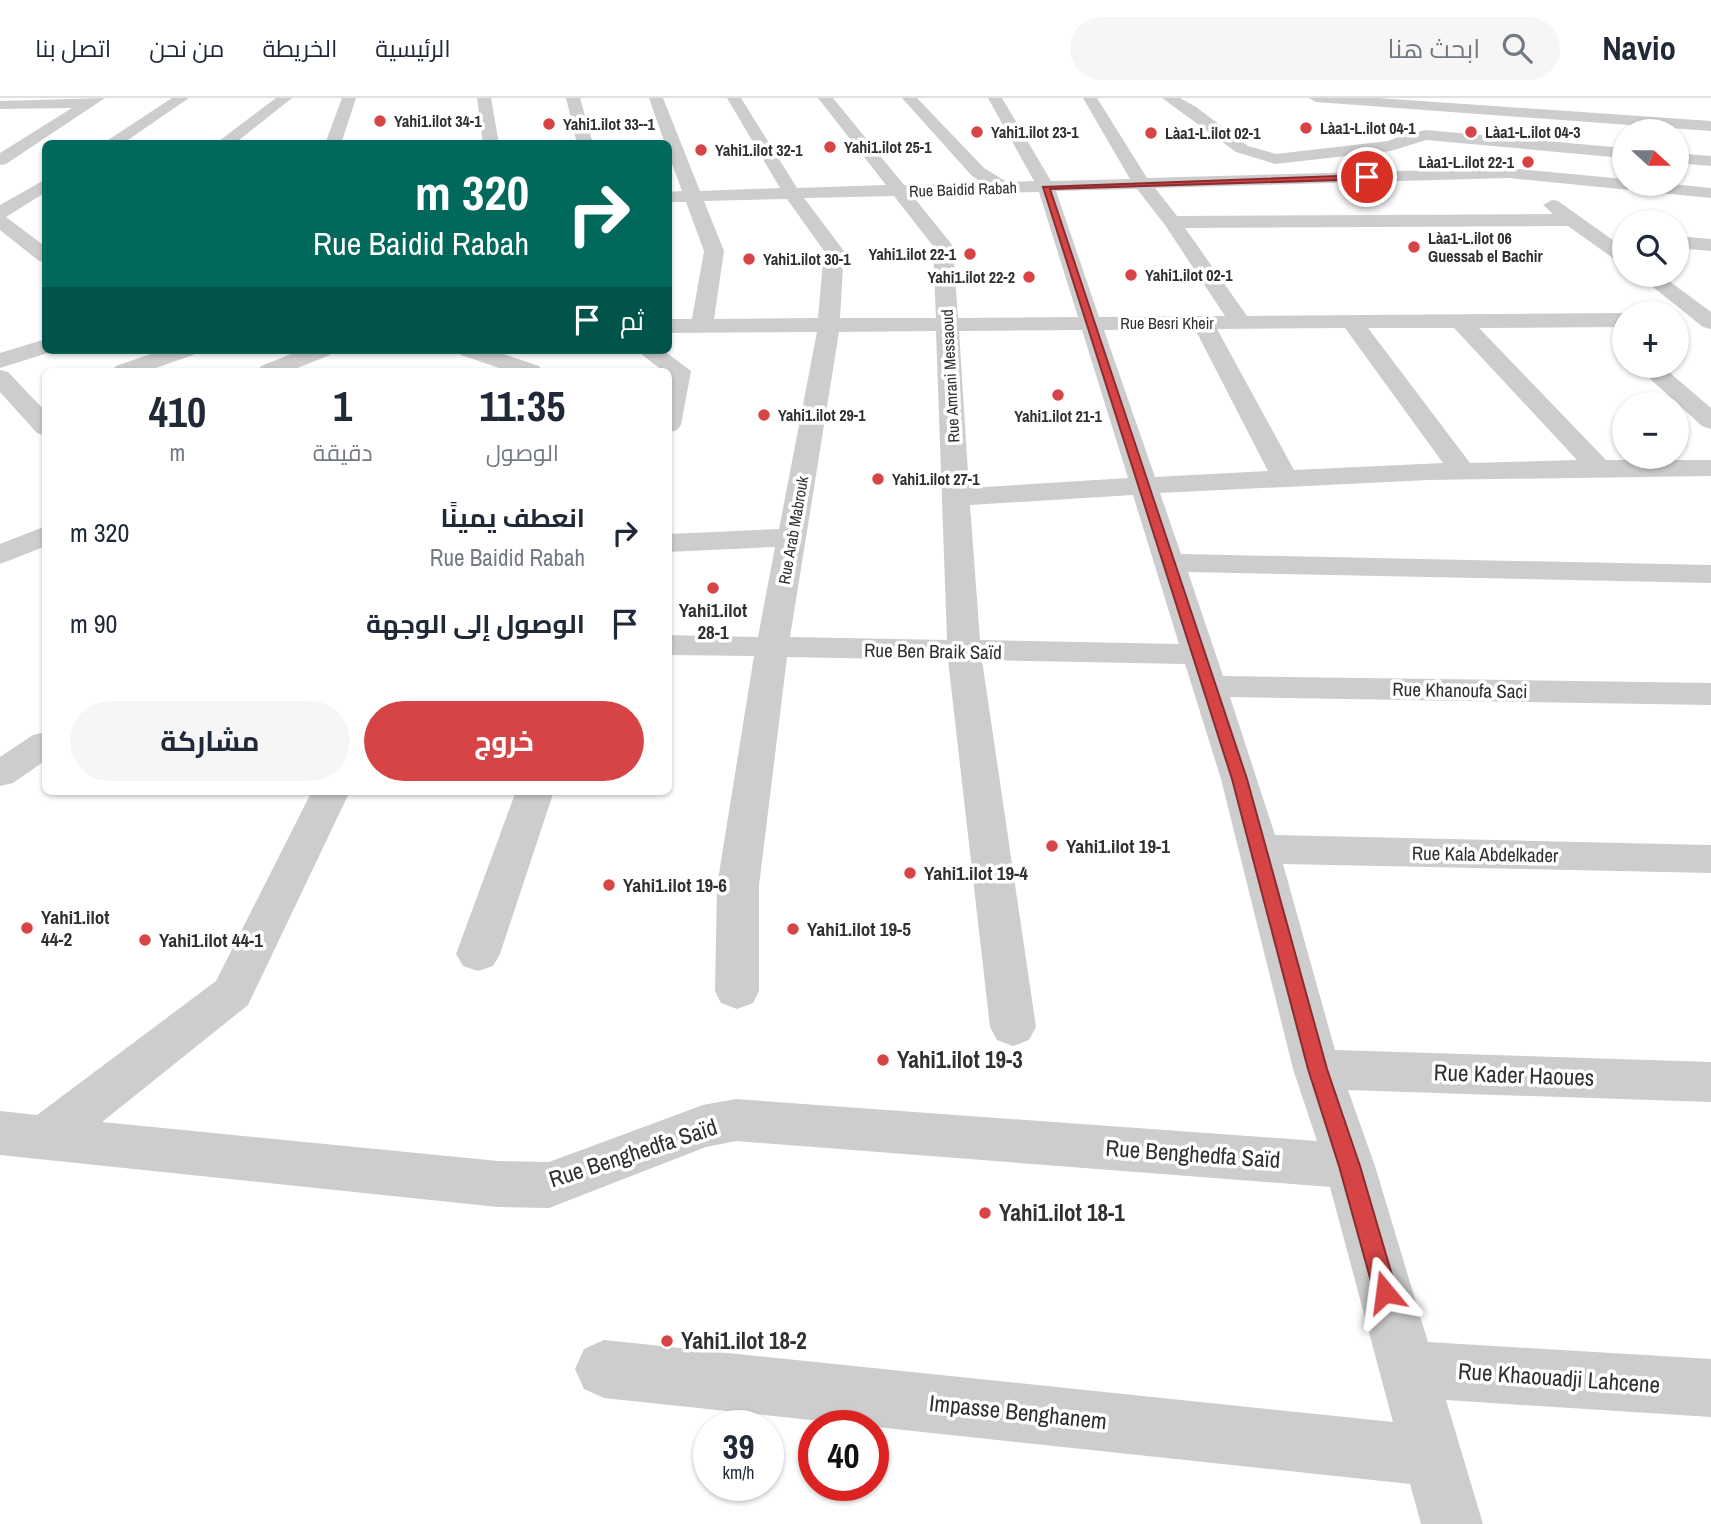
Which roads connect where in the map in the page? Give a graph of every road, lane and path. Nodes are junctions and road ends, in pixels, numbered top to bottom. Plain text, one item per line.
1 (182, 98) edge
2 (285, 98) edge
3 (349, 98) edge
4 (484, 98) edge
5 (573, 98) edge
6 (656, 98) edge
7 (734, 98) edge
8 (825, 98) edge
9 (909, 98) edge
10 (995, 98) edge
11 (1090, 98) edge
12 (1169, 98) edge
13 (1317, 98) edge
14 (94, 100) edge
15 (0, 105) edge
16 (1494, 105) edge
17 (1625, 119) edge
18 (1689, 124) edge
19 (28, 125) dead end
20 (55, 125) junction
21 (1711, 126) edge
22 (1471, 138) junction
23 (116, 140) edge
24 (228, 140) edge
25 (333, 140) edge
26 (490, 140) edge
27 (584, 140) edge
28 (24, 145) junction
29 (0, 146) edge
30 (1612, 152) edge
31 (1689, 159) edge
32 (0, 160) edge
33 (1711, 161) edge
34 (1508, 173) junction
35 (1142, 184) junction
36 (42, 187) edge
37 (1046, 187) junction
38 (1004, 188) junction
39 (897, 191) junction
40 (1711, 192) edge
41 (792, 194) junction
42 (672, 197) edge
43 (694, 197) junction
44 (34, 215) dead end
45 (0, 217) edge
46 (1572, 220) junction
47 (1172, 222) junction
48 (1592, 234) junction
49 (1612, 236) edge
50 (1689, 243) edge
51 (1711, 245) edge
52 (1612, 248) edge
53 (42, 254) edge
54 (1664, 287) edge
55 (1597, 320) junction
56 (1612, 320) edge
57 (1689, 320) edge
58 (1460, 321) junction
59 (1709, 321) edge
60 (1352, 322) junction
61 (1203, 323) junction
62 (1241, 323) junction
63 (1089, 324) junction
64 (829, 325) junction
65 (948, 325) junction
66 (672, 326) edge
67 (702, 326) junction
68 (1612, 333) edge
69 (42, 347) edge
70 (173, 354) edge
71 (312, 354) edge
72 (654, 354) edge
73 (471, 357) edge
74 (0, 361) edge
75 (133, 368) edge
76 (277, 368) edge
77 (518, 368) edge
78 (0, 377) edge
79 (1662, 378) edge
80 (35, 401) edge
81 (672, 405) edge
82 (42, 418) edge
83 (1711, 421) edge
84 (1597, 466) junction
85 (1711, 468) edge
86 (1461, 469) junction
87 (1285, 478) junction
88 (1143, 486) junction
89 (957, 497) junction
90 (42, 526) edge
91 (42, 536) edge
92 (791, 537) junction
93 (0, 542) edge
94 (672, 543) edge
95 (1168, 563) junction
96 (1711, 574) edge
97 (672, 645) edge
98 (772, 648) junction
99 (964, 652) junction
100 (1203, 670) junction
101 (1711, 694) edge
102 (42, 746) edge
103 (0, 774) edge
104 (329, 795) edge
105 (534, 795) edge
106 (1259, 849) junction
107 (1711, 859) edge
108 (478, 954) dead end
109 (737, 991) dead end
110 (1013, 1027) dead end
111 (1317, 1069) junction
112 (1711, 1082) edge
113 (23, 1135) edge
114 (1350, 1166) junction
115 (1407, 1368) junction
116 (604, 1369) dead end
117 (1711, 1388) edge
118 (1433, 1456) junction
119 (1452, 1524) edge

1 - 23 street
2 - 24 street
3 - 25 street
4 - 26 street
5 - 27 street
6 - 43 street
7 - 41 street, Rue Arab Mabrouk
8 - 39 street, Rue Amrani Messaoud
9 - 38 street
10 - 37 street
11 - 35 street
12 - 22 street
13 - 16 street
14 - 15 street
14 - 20 street
16 - 17 street
18 - 21 street
19 - 20 street
20 - 28 street
22 - 30 street
22 - 34 street
28 - 29 street
28 - 32 street
31 - 33 street
34 - 35 street, Rue Baidid Rabah
34 - 40 street, Rue Baidid Rabah
34 - 46 street
35 - 37 street, Rue Baidid Rabah
35 - 47 street
36 - 45 street
37 - 38 street, Rue Baidid Rabah
37 - 63 street
38 - 39 street, Rue Baidid Rabah
39 - 41 street, Rue Baidid Rabah
39 - 65 street, Rue Amrani Messaoud
41 - 43 street, Rue Baidid Rabah
41 - 64 street, Rue Arab Mabrouk
42 - 43 street, Rue Baidid Rabah
43 - 67 street
44 - 45 street
45 - 53 street
46 - 47 street
46 - 48 street
47 - 62 street
48 - 49 street
48 - 52 street
50 - 51 street
54 - 59 street
55 - 56 street, Rue Besri Kheir
55 - 58 street, Rue Besri Kheir
55 - 68 street
57 - 59 street
58 - 60 street, Rue Besri Kheir
58 - 84 street
60 - 62 street, Rue Besri Kheir
60 - 86 street
61 - 62 street, Rue Besri Kheir
61 - 63 street, Rue Besri Kheir
61 - 87 street
63 - 65 street, Rue Besri Kheir
63 - 88 street
64 - 65 street, Rue Besri Kheir
64 - 67 street, Rue Besri Kheir
64 - 92 street, Rue Arab Mabrouk
65 - 89 street, Rue Amrani Messaoud
66 - 67 street, Rue Besri Kheir
69 - 74 street
70 - 75 street
71 - 76 street
72 - 81 street
73 - 77 street
78 - 80 street
79 - 83 street
80 - 82 street
84 - 85 street
84 - 86 street
86 - 87 street
87 - 88 street
88 - 89 street
88 - 95 street
89 - 99 street, Rue Amrani Messaoud
90 - 93 street
91 - 93 street
92 - 94 street
92 - 98 street, Rue Arab Mabrouk
95 - 96 street
95 - 100 street
97 - 98 street, Rue Ben Braik Saïd
98 - 99 street, Rue Ben Braik Saïd
98 - 109 street, Rue Arab Mabrouk
99 - 100 street, Rue Ben Braik Saïd
99 - 110 street, Rue Amrani Messaoud
100 - 101 street, Rue Khanoufa Saci
100 - 106 street
102 - 103 street
104 - 113 street
105 - 108 street
106 - 107 street, Rue Kala Abdelkader
106 - 111 street
111 - 112 street, Rue Kader Haoues
111 - 114 street
113 - 114 street, Rue Benghedfa Saïd
114 - 115 street
115 - 117 street, Rue Khaouadji Lahcene
115 - 118 street
116 - 118 street, Impasse Benghanem
118 - 119 street

